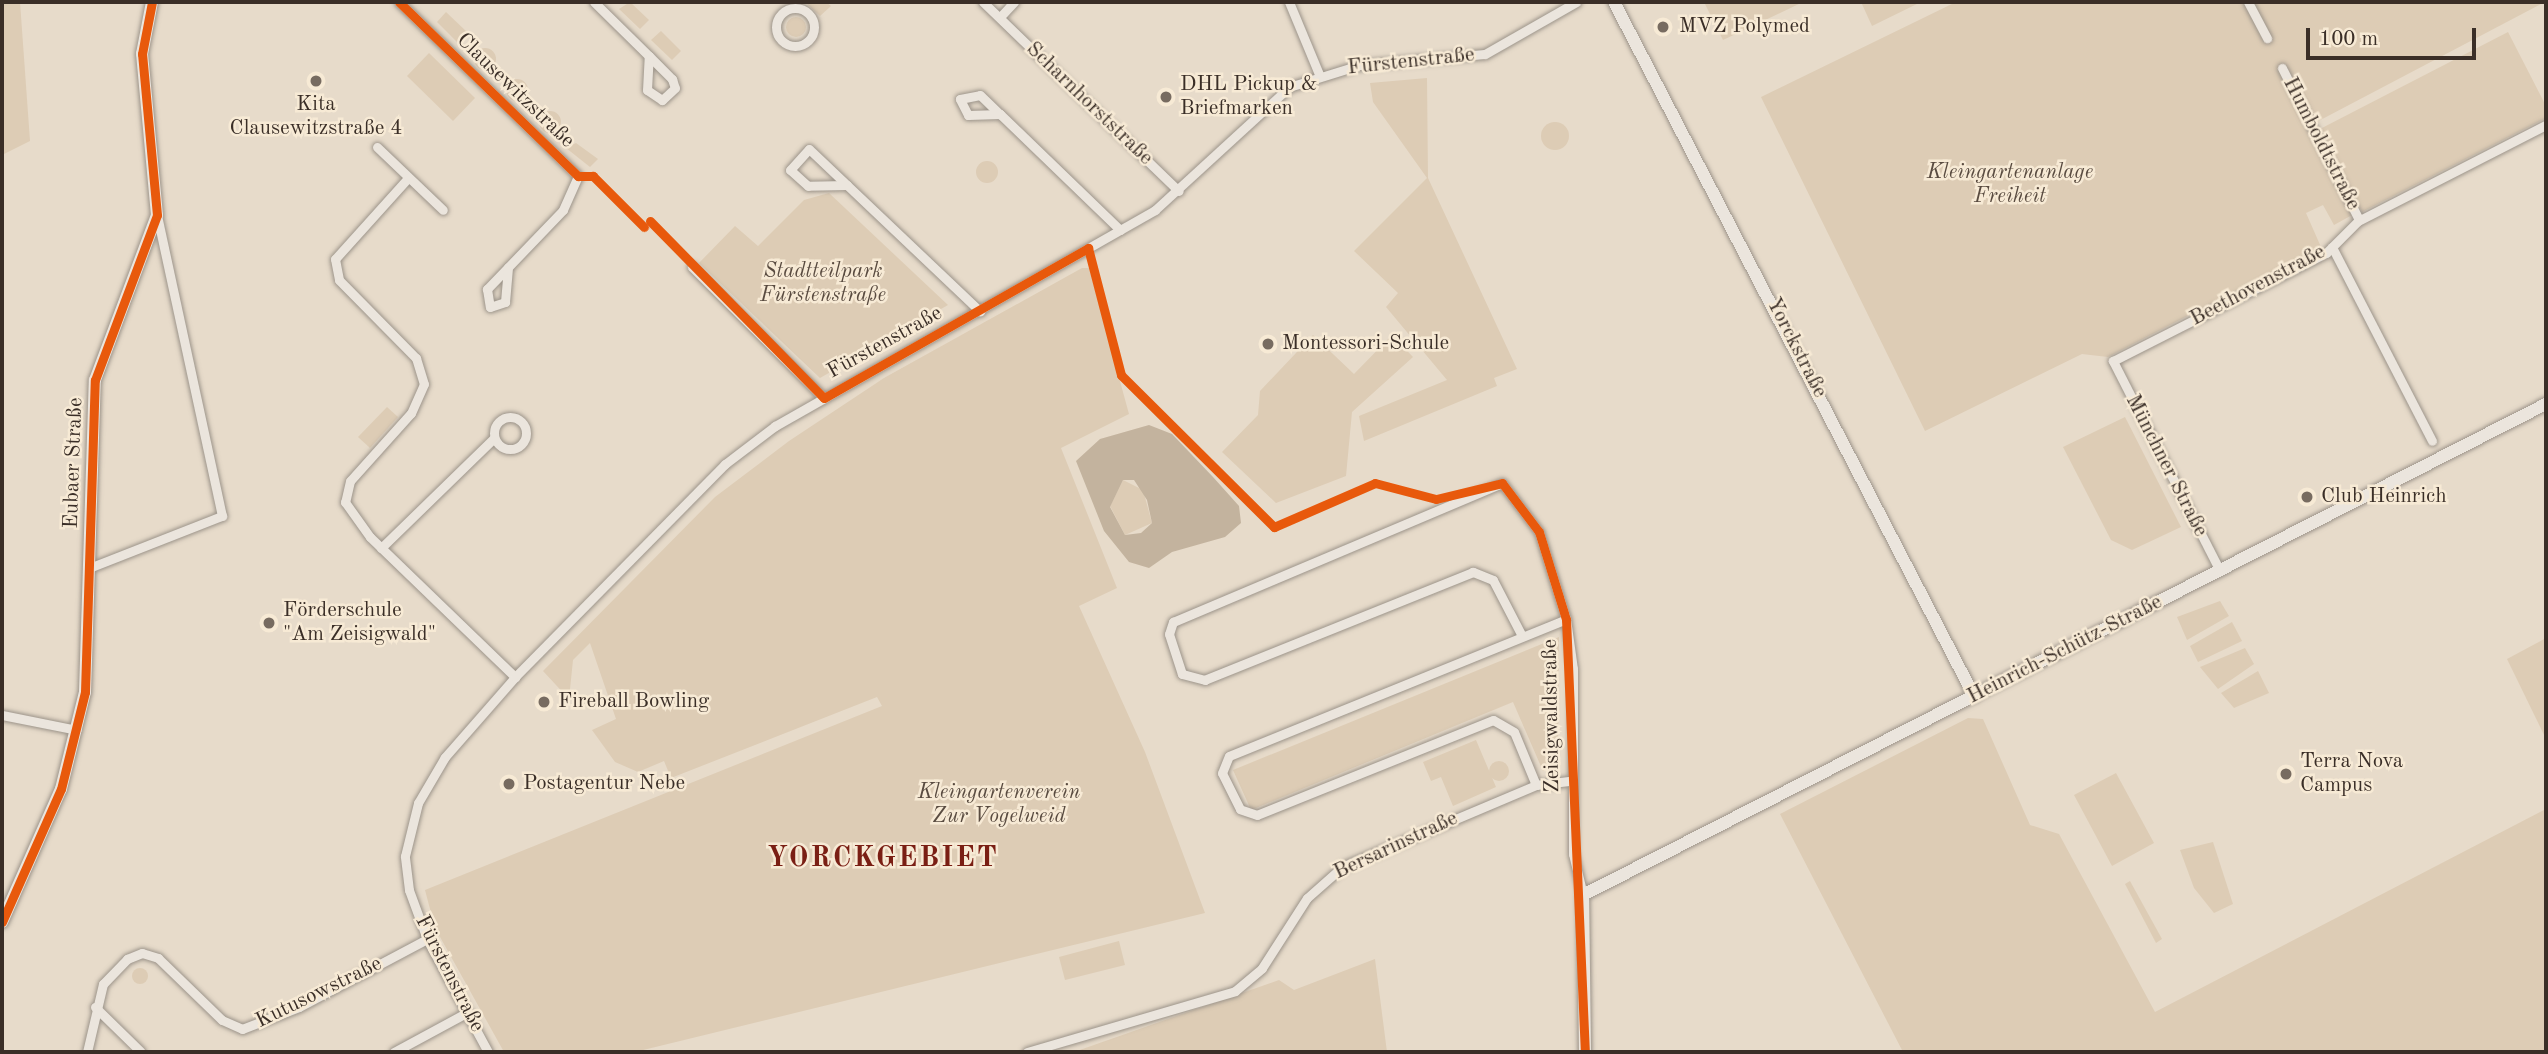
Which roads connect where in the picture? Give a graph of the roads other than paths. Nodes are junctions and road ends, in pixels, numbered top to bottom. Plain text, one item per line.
1 (152, 2) edge
2 (399, 2) edge
3 (594, 2) edge
4 (983, 2) edge
5 (1014, 2) edge
6 (1289, 2) edge
7 (1576, 2) edge
8 (1614, 2) edge
9 (2248, 2) edge
10 (792, 5) edge
11 (1000, 16) junction
12 (2267, 38) dead end
13 (649, 56) junction
14 (2282, 68) dead end
15 (1319, 74) junction
16 (1000, 114) dead end
17 (2546, 125) edge
18 (377, 147) dead end
19 (408, 177) junction
20 (847, 185) junction
21 (1179, 191) junction
22 (443, 211) dead end
23 (157, 215) junction
24 (2359, 220) junction
25 (1120, 230) junction
26 (2332, 247) junction
27 (508, 267) dead end
28 (692, 267) dead end
29 (980, 312) junction
30 (2113, 361) joint
31 (824, 398) junction
32 (2546, 404) edge
33 (494, 438) dead end
34 (2432, 441) dead end
35 (382, 548) junction
36 (89, 568) junction
37 (2220, 571) junction
38 (1566, 619) junction
39 (1522, 636) junction
40 (515, 677) junction
41 (1974, 696) junction
42 (2, 715) edge
43 (77, 730) junction
44 (1571, 781) junction
45 (1536, 785) junction
46 (1583, 895) junction
47 (2, 922) edge
48 (427, 940) junction
49 (95, 1007) junction
50 (468, 1012) junction
51 (87, 1052) edge
52 (141, 1052) edge
53 (394, 1052) edge
54 (488, 1052) edge
55 (1027, 1052) edge
56 (1585, 1052) edge

1 - 23 street, Eubaer Straße
2 - 27 street, Clausewitzstraße
3 - 13 street
4 - 11 street, Scharnhorststraße
5 - 11 street
6 - 15 street
7 - 15 street, Fürstenstraße
8 - 41 street, Yorckstraße
9 - 12 street
10 - 10 street
11 - 21 street, Scharnhorststraße
13 - 13 street
14 - 24 street, Humboldtstraße
15 - 21 street, Fürstenstraße
16 - 25 street
17 - 24 street, Beethovenstraße
18 - 19 street
19 - 22 street
19 - 35 street
20 - 20 street, Fürstenstraße
20 - 29 street, Fürstenstraße
21 - 25 street, Fürstenstraße
23 - 36 street, Eubaer Straße
23 - 36 street, Eubaer Straße
24 - 26 street, Beethovenstraße
25 - 29 street, Fürstenstraße
26 - 30 street, Beethovenstraße
26 - 34 street
28 - 31 street, Fürstenstraße
29 - 31 street, Fürstenstraße
30 - 37 street, Münchner Straße
31 - 40 street, Fürstenstraße
32 - 37 street, Heinrich-Schütz-Straße
33 - 35 street
35 - 40 street
36 - 43 street, Eubaer Straße
37 - 41 street, Heinrich-Schütz-Straße
38 - 39 street, Zeisigwaldstraße
38 - 39 street, Zeisigwaldstraße
38 - 44 street, Zeisigwaldstraße
39 - 45 street, Zeisigwaldstraße
40 - 48 street, Fürstenstraße
41 - 46 street, Heinrich-Schütz-Straße
42 - 43 street
43 - 47 street, Eubaer Straße
44 - 45 street, Bersarinstraße
44 - 46 street, Zeisigwaldstraße
45 - 55 street, Bersarinstraße
46 - 56 street, Zeisigwaldstraße
48 - 49 street, Kutusowstraße
48 - 50 street, Fürstenstraße
49 - 51 street, Kutusowstraße
49 - 52 street
50 - 53 street
50 - 54 street, Fürstenstraße

